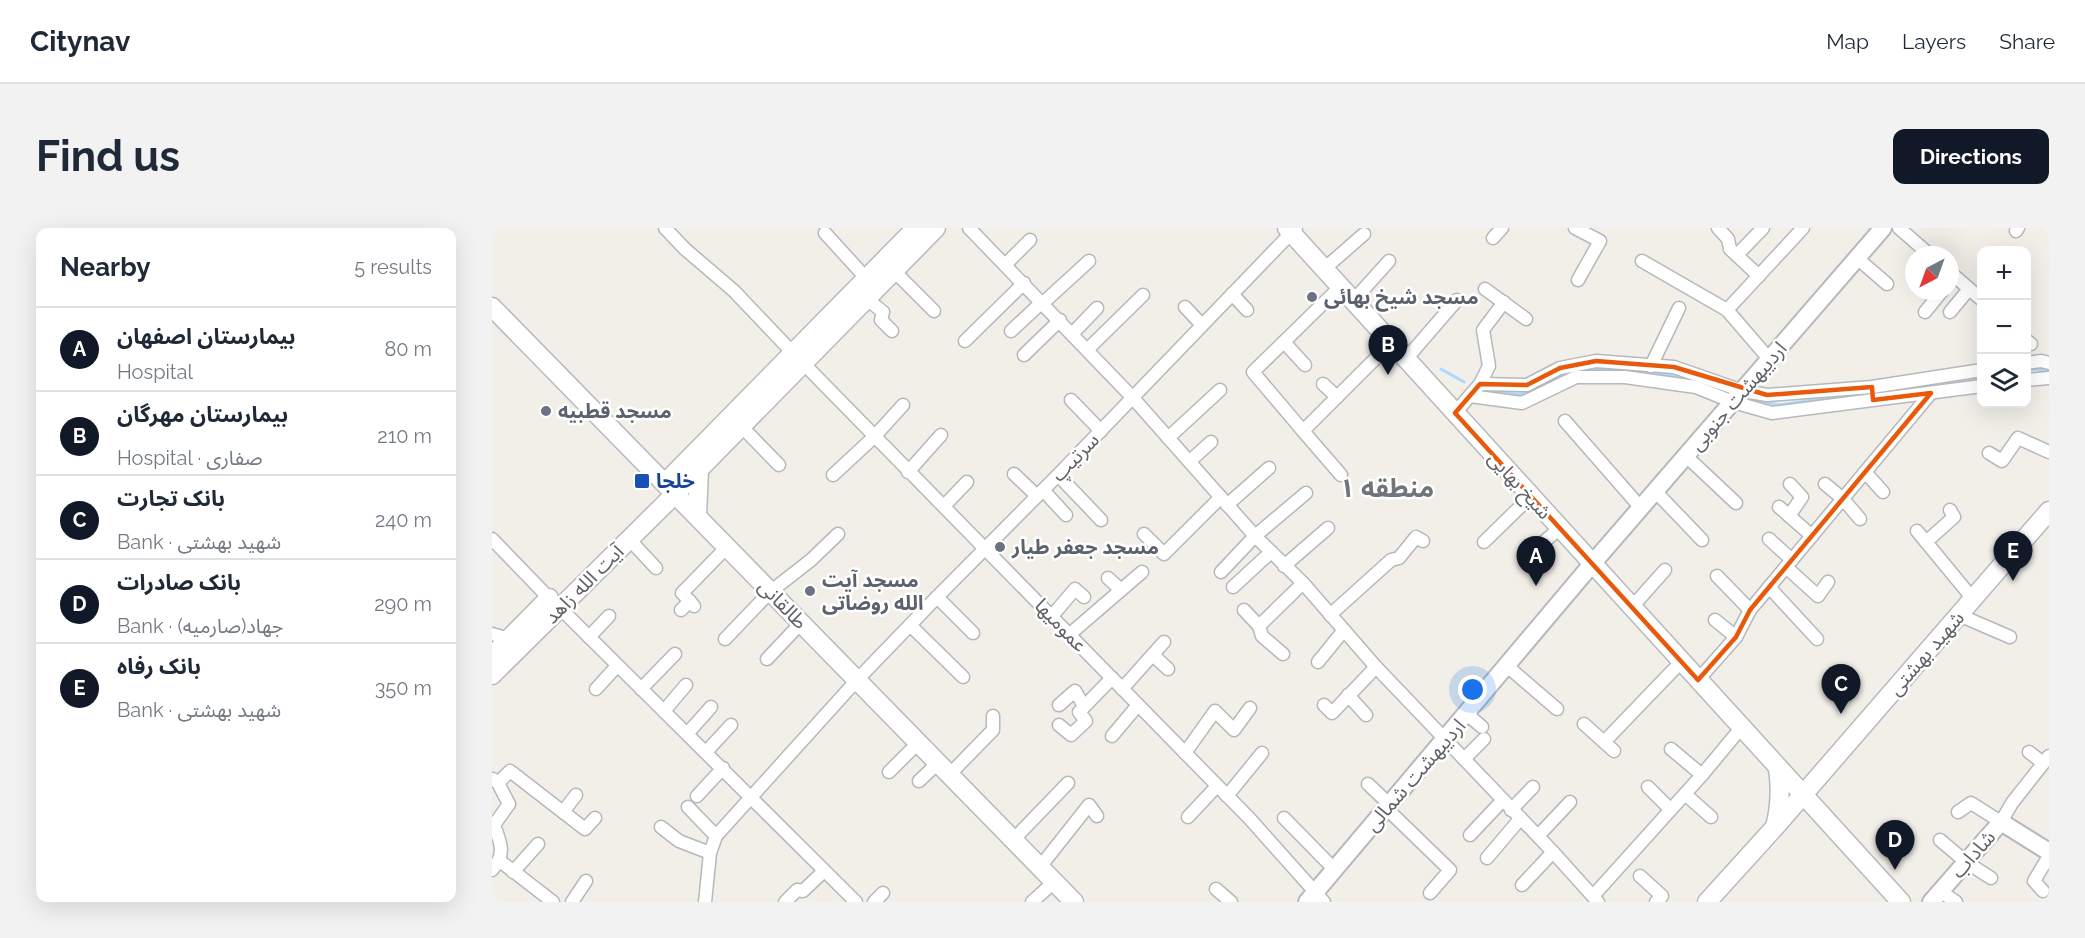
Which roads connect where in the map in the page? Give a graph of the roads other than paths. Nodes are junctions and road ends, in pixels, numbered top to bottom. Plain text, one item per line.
1 (665, 228) edge
2 (936, 228) edge
3 (969, 228) edge
4 (1575, 228) edge
5 (1718, 228) edge
6 (1763, 228) edge
7 (1803, 228) edge
8 (1883, 228) edge
9 (1899, 228) edge
10 (1291, 230) edge
11 (825, 233) dead end
12 (1364, 234) dead end
13 (915, 236) edge
14 (1030, 240) dead end
15 (1920, 246) edge
16 (1737, 255) junction
17 (1857, 258) junction
18 (1089, 261) dead end
19 (1389, 261) dead end
20 (1642, 261) dead end
21 (1006, 264) junction
22 (1324, 269) junction
23 (894, 271) junction
24 (1759, 276) junction
25 (866, 278) junction
26 (1578, 280) dead end
27 (1959, 282) edge
28 (1024, 283) junction
29 (1887, 284) dead end
30 (1340, 287) junction
31 (1485, 289) dead end
32 (1969, 289) junction
33 (1232, 294) junction
34 (1143, 295) dead end
35 (1977, 296) edge
36 (867, 299) junction
37 (1457, 300) dead end
38 (1935, 300) edge
39 (1353, 301) junction
40 (1504, 302) junction
41 (1043, 303) junction
42 (492, 307) edge
43 (1185, 307) dead end
44 (1097, 308) dead end
45 (1679, 308) dead end
46 (1247, 310) dead end
47 (1727, 310) junction
48 (934, 311) dead end
49 (1925, 312) dead end
50 (1950, 312) dead end
51 (1526, 319) dead end
52 (1060, 320) junction
53 (1202, 325) junction
54 (892, 331) dead end
55 (1011, 331) dead end
56 (1072, 334) junction
57 (965, 341) dead end
58 (1284, 342) junction
59 (1391, 343) junction
60 (1087, 350) junction
61 (1024, 355) dead end
62 (798, 358) junction
63 (1406, 359) junction
64 (1770, 360) junction
65 (2031, 362) edge
66 (2049, 363) edge
67 (1305, 365) dead end
68 (1651, 366) junction
69 (1977, 371) edge
70 (2049, 378) edge
71 (2031, 379) edge
72 (1323, 384) dead end
73 (1480, 384) junction
74 (1872, 387) junction
75 (1977, 387) edge
76 (1220, 390) dead end
77 (1931, 393) junction
78 (1470, 396) junction
79 (1738, 396) junction
80 (1133, 398) junction
81 (1337, 398) junction
82 (1071, 400) dead end
83 (1874, 400) junction
84 (903, 405) dead end
85 (1455, 413) junction
86 (1565, 421) dead end
87 (741, 426) junction
88 (1101, 431) junction
89 (1303, 431) junction
90 (941, 435) dead end
91 (874, 437) junction
92 (1168, 438) junction
93 (1211, 442) dead end
94 (2049, 452) edge
95 (1989, 453) dead end
96 (1686, 456) junction
97 (699, 458) junction
98 (1190, 462) junction
99 (645, 464) junction
100 (779, 465) dead end
101 (1269, 468) dead end
102 (908, 471) junction
103 (1865, 472) junction
104 (1014, 474) dead end
105 (833, 475) dead end
106 (1058, 475) junction
107 (1341, 476) dead end
108 (967, 482) dead end
109 (1790, 484) dead end
110 (1825, 484) dead end
111 (670, 488) junction
112 (1656, 492) junction
113 (1883, 492) dead end
114 (1040, 493) junction
115 (1306, 493) dead end
116 (1531, 496) junction
117 (1843, 499) junction
118 (1224, 501) junction
119 (1736, 503) dead end
120 (944, 506) junction
121 (1641, 508) junction
122 (1950, 510) dead end
123 (2049, 511) edge
124 (1066, 515) dead end
125 (697, 516) junction
126 (1860, 519) dead end
127 (1101, 520) dead end
128 (2049, 521) edge
129 (1328, 528) dead end
130 (1560, 528) junction
131 (1917, 531) dead end
132 (838, 534) dead end
133 (1144, 534) dead end
134 (1255, 536) junction
135 (1812, 536) junction
136 (492, 539) edge
137 (629, 539) junction
138 (1769, 539) dead end
139 (1702, 540) dead end
140 (1423, 541) dead end
141 (1484, 542) dead end
142 (1926, 542) junction
143 (727, 547) junction
144 (986, 548) junction
145 (1270, 552) junction
146 (1525, 558) dead end
147 (1593, 564) junction
148 (1789, 564) junction
149 (1284, 566) junction
150 (656, 568) dead end
151 (1665, 570) dead end
152 (1142, 572) dead end
153 (1221, 572) dead end
154 (1716, 576) dead end
155 (1108, 578) dead end
156 (1828, 582) dead end
157 (1303, 583) junction
158 (1233, 587) dead end
159 (1769, 588) junction
160 (1121, 590) junction
161 (770, 592) junction
162 (937, 597) junction
163 (1084, 597) dead end
164 (1973, 599) junction
165 (554, 603) junction
166 (689, 606) dead end
167 (1632, 607) junction
168 (1244, 610) dead end
169 (1750, 610) junction
170 (1330, 615) junction
171 (609, 616) dead end
172 (1052, 616) junction
173 (1963, 616) junction
174 (1715, 620) dead end
175 (801, 623) junction
176 (910, 625) junction
177 (1259, 626) junction
178 (1344, 630) junction
179 (973, 633) dead end
180 (1070, 634) junction
181 (501, 636) edge
182 (589, 637) junction
183 (1736, 637) junction
184 (2010, 637) dead end
185 (725, 639) dead end
186 (1817, 639) dead end
187 (1164, 642) dead end
188 (675, 654) dead end
189 (1283, 654) dead end
190 (1153, 655) junction
191 (499, 659) edge
192 (767, 659) dead end
193 (1318, 662) dead end
194 (1681, 662) junction
195 (617, 666) junction
196 (1507, 666) junction
197 (1376, 667) junction
198 (1168, 669) dead end
199 (492, 675) edge
200 (963, 677) dead end
201 (1112, 678) junction
202 (1698, 680) junction
203 (857, 681) junction
204 (686, 685) dead end
205 (492, 687) edge
206 (596, 689) dead end
207 (641, 689) junction
208 (1122, 689) junction
209 (1348, 695) junction
210 (1059, 705) dead end
211 (1138, 705) junction
212 (1324, 705) dead end
213 (1084, 706) junction
214 (711, 707) dead end
215 (1250, 708) dead end
216 (1557, 709) dead end
217 (664, 711) junction
218 (1467, 714) junction
219 (1366, 715) dead end
220 (993, 716) dead end
221 (1584, 724) dead end
222 (731, 725) dead end
223 (1059, 725) dead end
224 (1741, 728) junction
225 (687, 734) junction
226 (1112, 736) dead end
227 (1444, 739) junction
228 (1604, 742) junction
229 (918, 743) junction
230 (1671, 749) dead end
231 (1614, 751) dead end
232 (706, 752) junction
233 (2029, 752) dead end
234 (1185, 753) junction
235 (1262, 753) dead end
236 (1464, 759) junction
237 (2046, 760) edge
238 (723, 768) junction
239 (944, 769) junction
240 (1778, 770) junction
241 (889, 772) dead end
242 (1702, 776) junction
243 (495, 780) edge
244 (919, 781) dead end
245 (1068, 783) dead end
246 (1368, 784) dead end
247 (1218, 786) junction
248 (1533, 787) dead end
249 (1648, 788) dead end
250 (1685, 794) junction
251 (1807, 794) junction
252 (576, 795) dead end
253 (697, 796) dead end
254 (1227, 796) junction
255 (752, 797) junction
256 (1570, 802) dead end
257 (1388, 806) junction
258 (688, 807) dead end
259 (1670, 809) junction
260 (1511, 810) junction
261 (563, 812) junction
262 (1958, 812) dead end
263 (1097, 816) dead end
264 (1188, 817) dead end
265 (595, 818) dead end
266 (1284, 818) dead end
267 (1711, 818) dead end
268 (2001, 822) junction
269 (493, 825) edge
270 (661, 827) dead end
271 (1775, 827) junction
272 (716, 836) junction
273 (1470, 836) dead end
274 (1538, 836) junction
275 (1014, 840) junction
276 (1940, 840) dead end
277 (538, 843) dead end
278 (1553, 852) junction
279 (710, 853) junction
280 (2049, 854) edge
281 (1487, 858) dead end
282 (1966, 862) junction
283 (496, 866) edge
284 (1040, 867) junction
285 (1334, 869) junction
286 (824, 871) junction
287 (513, 872) junction
288 (1640, 876) dead end
289 (1991, 878) dead end
290 (586, 881) dead end
291 (1054, 882) junction
292 (1522, 885) dead end
293 (1216, 889) dead end
294 (2043, 891) dead end
295 (1430, 893) dead end
296 (1936, 897) edge
297 (1315, 899) edge
298 (1596, 899) edge
299 (553, 902) edge
300 (572, 902) edge
301 (705, 902) edge
302 (785, 902) edge
303 (856, 902) edge
304 (1032, 902) edge
305 (1074, 902) edge
306 (1231, 902) edge
307 (1656, 902) edge
308 (1707, 902) edge
309 (1901, 902) edge
310 (1956, 902) edge

1 - 62 street, عمومیها
2 - 13 main road
3 - 21 street
4 - 26 street
5 - 16 street
6 - 16 street
7 - 24 street
8 - 17 street, اردیبهشت جنوبی
9 - 15 street
10 - 22 main road, شیخ بهایی
10 - 33 street, سرتیپ
11 - 25 street
12 - 22 street
13 - 23 main road
13 - 25 main road
14 - 21 street
16 - 24 street
17 - 29 street
17 - 64 street, اردیبهشت جنوبی
18 - 41 street
19 - 39 street
20 - 47 street
21 - 28 street
22 - 30 main road, شیخ بهایی
23 - 36 main road
23 - 48 street
24 - 47 street
25 - 62 main road
27 - 32 street
28 - 41 street
28 - 57 street
30 - 39 main road, شیخ بهایی
30 - 58 street
31 - 40 street
32 - 35 street
32 - 50 street
33 - 46 street
33 - 53 street, سرتیپ
34 - 60 street
36 - 54 street
36 - 62 main road
37 - 63 street
38 - 49 street
39 - 59 main road, شیخ بهایی
40 - 51 street
40 - 73 street
41 - 52 street
41 - 55 street
42 - 99 main road, طالقانی
43 - 53 street
44 - 56 street
45 - 68 street
47 - 64 street
52 - 56 street
52 - 61 street
53 - 80 street, سرتیپ
56 - 60 street
58 - 67 street
58 - 89 street
59 - 63 main road, شیخ بهایی
59 - 81 street
60 - 80 street
62 - 87 main road
62 - 91 street, عمومیها
62 - 97 main road
63 - 85 main road, شیخ بهایی
64 - 79 street, اردیبهشت جنوبی
65 - 66 street
68 - 73 street
68 - 79 street
69 - 74 street
70 - 71 street
72 - 81 street
73 - 78 street
74 - 79 street
74 - 83 street
75 - 77 street
76 - 92 street
77 - 83 street
77 - 103 street
78 - 79 street
78 - 85 street
79 - 83 street
79 - 96 street, اردیبهشت جنوبی
80 - 88 street, سرتیپ
80 - 92 street
81 - 89 street
82 - 88 street
84 - 91 street
85 - 116 main road, شیخ بهایی
86 - 121 street
87 - 97 main road
87 - 100 street
88 - 106 street, سرتیپ
89 - 107 street
90 - 102 street
91 - 102 street, عمومیها
91 - 105 street
92 - 98 street
93 - 98 street
94 - 95 street
96 - 112 street, اردیبهشت جنوبی
96 - 119 street
97 - 99 main road
97 - 111 main road
97 - 125 main road
98 - 118 street
99 - 111 main road, طالقانی
101 - 118 street
102 - 120 street, عمومیها
103 - 113 street
103 - 117 street
104 - 114 street
106 - 114 street, سرتیپ
106 - 127 street
108 - 120 street
109 - 135 street
110 - 117 street
111 - 125 main road, طالقانی
111 - 137 main road, آیت الله زاهد
112 - 121 street, اردیبهشت جنوبی
112 - 139 street
114 - 124 street
114 - 144 street, سرتیپ
115 - 134 street
116 - 130 main road, شیخ بهایی
116 - 141 street
117 - 126 street
117 - 135 street
118 - 133 street
118 - 134 street
120 - 144 street, عمومیها
121 - 147 street, اردیبهشت جنوبی
122 - 142 street
123 - 164 main road, شهید بهشتی
125 - 143 main road, طالقانی
128 - 173 street, شهید بهشتی
129 - 149 street
130 - 146 street
130 - 147 main road, شیخ بهایی
131 - 142 street
132 - 161 street
134 - 145 street
134 - 153 street
135 - 148 street
136 - 165 street
137 - 150 street
137 - 165 main road, آیت الله زاهد
138 - 148 street
140 - 170 street
142 - 164 street
143 - 161 main road, طالقانی
143 - 166 street
144 - 162 street, سرتیپ
144 - 172 street, عمومیها
145 - 149 street
145 - 158 street
147 - 167 main road, شیخ بهایی
147 - 196 street, اردیبهشت شمالی
148 - 156 street
148 - 159 street
149 - 157 street
151 - 167 street
152 - 160 street
154 - 169 street
155 - 160 street
157 - 170 street
157 - 177 street
159 - 169 street
159 - 186 street
160 - 180 street
161 - 175 main road, طالقانی
161 - 185 street
162 - 176 street, سرتیپ
162 - 179 street
163 - 172 street
164 - 173 main road, شهید بهشتی
165 - 181 main road, آیت الله زاهد
165 - 182 street
165 - 191 main road, آیت الله زاهد
167 - 194 main road, شیخ بهایی
168 - 177 street
169 - 183 street
170 - 178 street
171 - 182 street
172 - 180 street, عمومیها
173 - 184 street
173 - 251 main road, شهید بهشتی
174 - 183 street
175 - 192 street
175 - 203 main road, طالقانی
176 - 200 street
176 - 203 street, سرتیپ
177 - 189 street
178 - 193 street
178 - 197 street
180 - 201 street, عمومیها
181 - 191 main road, آیت الله زاهد
182 - 195 street
183 - 202 street
187 - 190 street
188 - 207 street
190 - 198 street
190 - 208 street
191 - 199 main road, آیت الله زاهد
191 - 205 street
194 - 202 main road, شیخ بهایی
194 - 228 street
195 - 206 street
195 - 207 street
196 - 216 street
196 - 218 street, اردیبهشت شمالی
197 - 209 street
197 - 227 street
201 - 208 street, عمومیها
201 - 213 street
202 - 224 main road, شیخ بهایی
203 - 229 main road, طالقانی
203 - 255 street, سرتیپ
204 - 217 street
207 - 217 street
208 - 211 street, عمومیها
209 - 212 street
209 - 219 street
210 - 213 street
211 - 226 street
211 - 234 street, عمومیها
213 - 223 street
214 - 225 street
215 - 234 street
217 - 225 street
218 - 227 street, اردیبهشت شمالی
218 - 236 street
220 - 239 street
221 - 228 street
222 - 232 street
224 - 240 main road, شیخ بهایی
224 - 242 street
225 - 232 street
227 - 236 street
227 - 257 street, اردیبهشت شمالی
228 - 231 street
229 - 239 main road, طالقانی
229 - 241 street
230 - 242 street
232 - 238 street
233 - 237 street
234 - 247 street, عمومیها
235 - 254 street
236 - 260 street
237 - 268 street
238 - 253 street
238 - 255 street
239 - 244 street
239 - 275 main road, طالقانی
240 - 251 main road, شیخ بهایی
240 - 271 main road
242 - 250 street
243 - 261 street
243 - 269 street
245 - 275 street
246 - 257 street
247 - 254 street, عمومیها
247 - 264 street
248 - 260 street
249 - 259 street
250 - 259 street
250 - 267 street
251 - 271 main road, شهید بهشتی
251 - 309 main road, شیخ بهایی
252 - 261 street
254 - 297 street, عمومیها
255 - 272 street, سرتیپ
255 - 286 street
256 - 274 street
257 - 285 street, اردیبهشت شمالی
257 - 295 street
258 - 272 street
259 - 298 street
260 - 273 street
260 - 274 street
260 - 281 street
261 - 265 street
262 - 268 street
263 - 284 street
266 - 285 street
268 - 280 street, شاداب
268 - 282 street, شاداب
269 - 283 street
270 - 279 street
271 - 308 main road, شهید بهشتی
272 - 279 street
274 - 278 street
275 - 284 main road, طالقانی
276 - 282 street
277 - 287 street
278 - 292 street
278 - 298 street
279 - 301 street
280 - 294 street
282 - 289 street
282 - 296 street, شاداب
283 - 287 street
284 - 291 main road, طالقانی
285 - 297 street, اردیبهشت شمالی
286 - 302 street
286 - 303 street
287 - 299 street
288 - 307 street
290 - 300 street
291 - 304 street
291 - 305 main road, طالقانی
293 - 306 street
296 - 310 street

